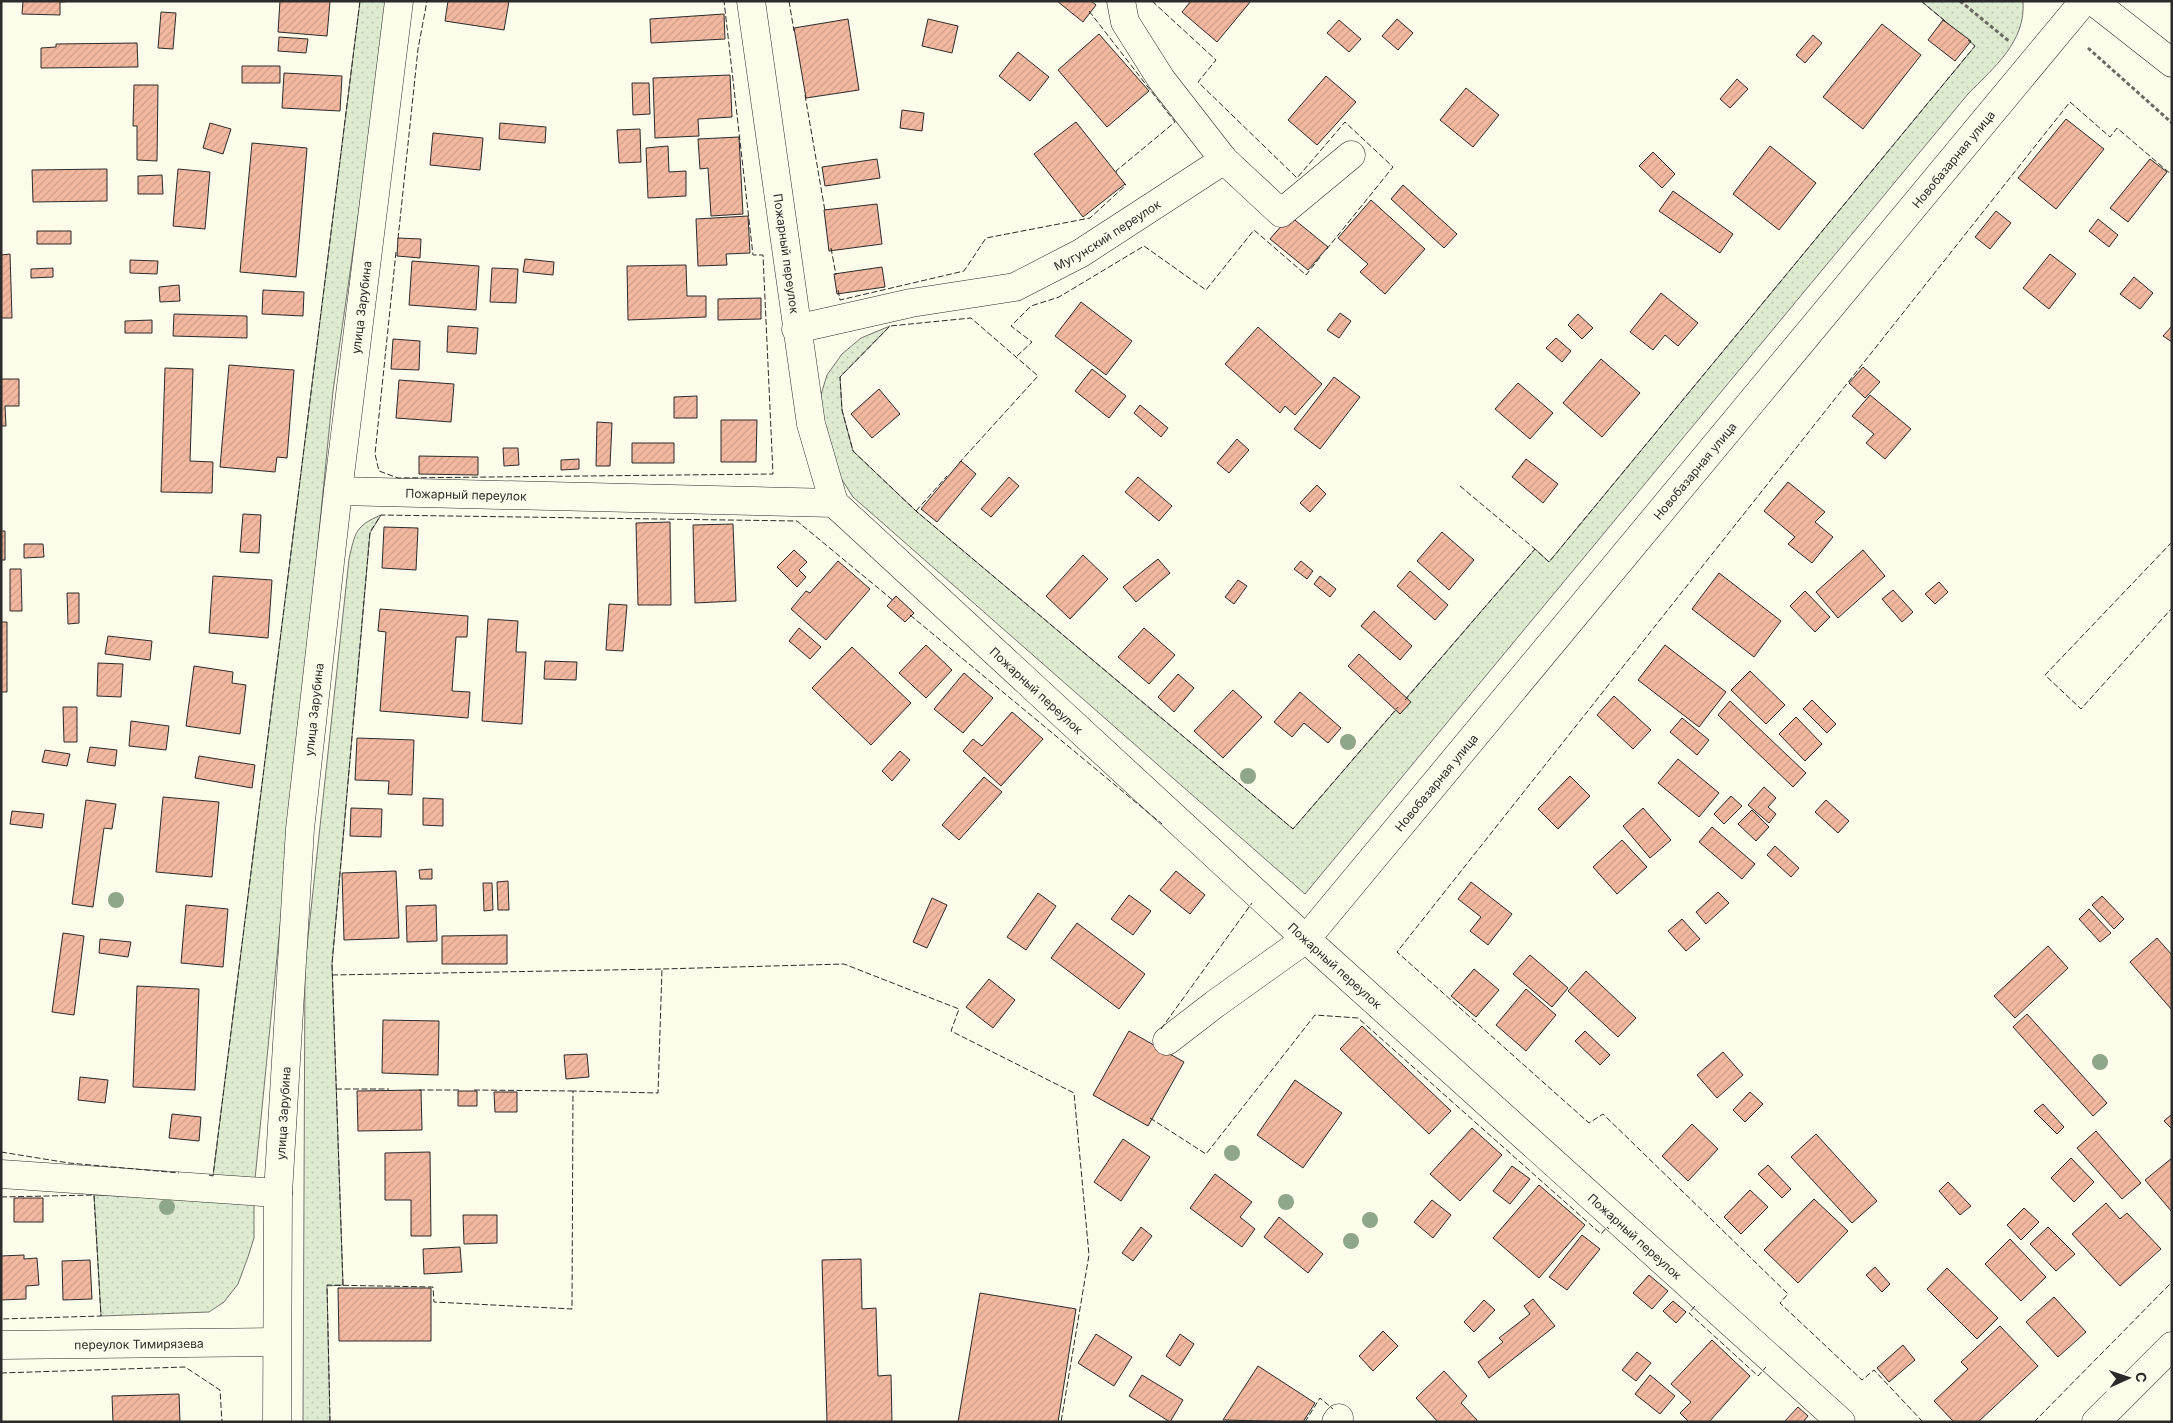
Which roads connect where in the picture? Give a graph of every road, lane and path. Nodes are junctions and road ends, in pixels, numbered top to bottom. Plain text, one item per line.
1 (399, 1) edge
2 (751, 1) edge
3 (1121, 1) edge
4 (1960, 1) edge
5 (2084, 1) edge
6 (2093, 1) edge
7 (2062, 25) junction
8 (2033, 62) junction
9 (2172, 63) edge
10 (2172, 123) edge
11 (1351, 155) dead end
12 (1224, 160) junction
13 (796, 329) junction
14 (338, 491) junction
15 (834, 503) junction
16 (1306, 940) junction
17 (1167, 1041) dead end
18 (1, 1174) edge
19 (278, 1193) junction
20 (276, 1342) junction
21 (1, 1344) edge
22 (2172, 1346) edge
23 (277, 1422) edge
24 (1841, 1422) edge
25 (2096, 1422) edge

1 - 14 street, улица Зарубина
2 - 13 street, Пожарный переулок
3 - 12 street
4 - 8 path
5 - 7 street, Новобазарная улица
6 - 9 street
7 - 8 street, Новобазарная улица
7 - 10 path
8 - 16 street, Новобазарная улица
11 - 12 street
12 - 13 street, Мугунский переулок
13 - 15 street, Пожарный переулок
14 - 15 street, Пожарный переулок
14 - 19 street, улица Зарубина
15 - 16 street, Пожарный переулок
16 - 17 street, Новобазарная улица
16 - 24 street, Пожарный переулок
18 - 19 street
19 - 20 street, улица Зарубина
20 - 21 street, переулок Тимирязева
20 - 23 street, улица Зарубина
22 - 25 street

